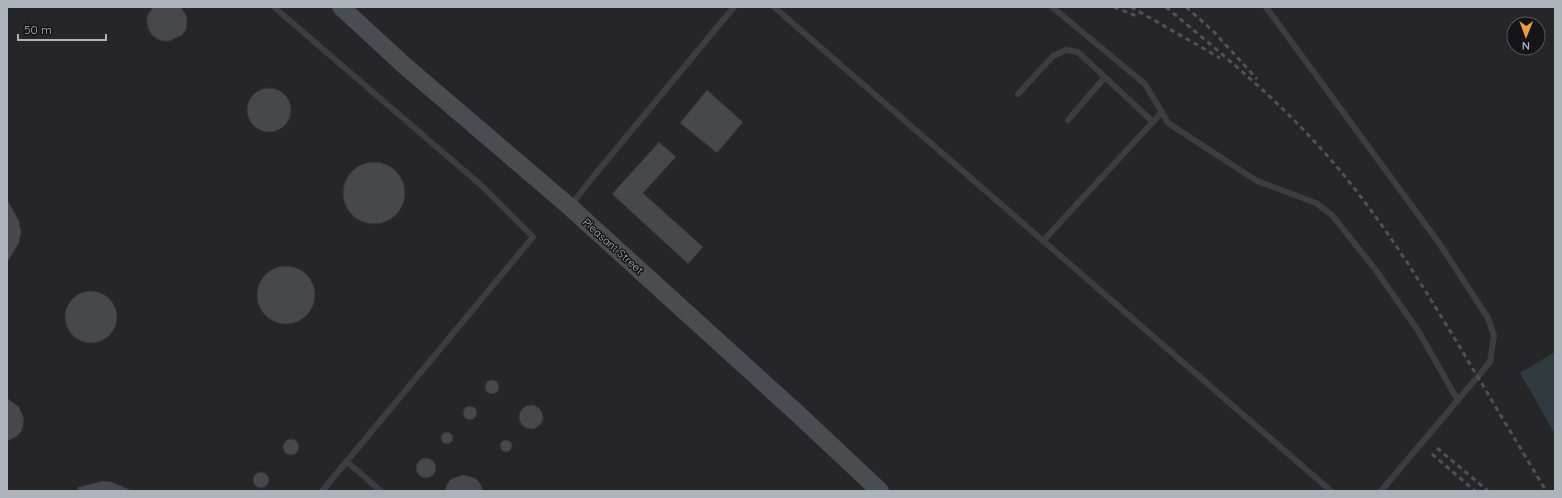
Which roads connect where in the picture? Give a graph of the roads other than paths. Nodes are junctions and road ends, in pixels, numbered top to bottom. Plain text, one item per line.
1 (274, 7) edge
2 (341, 7) edge
3 (734, 7) edge
4 (774, 7) edge
5 (1052, 7) edge
6 (1266, 7) edge
7 (1104, 77) junction
8 (1018, 94) dead end
9 (1162, 112) junction
10 (1068, 120) dead end
11 (1153, 122) junction
12 (570, 207) junction
13 (1043, 241) junction
14 (1458, 401) junction
15 (347, 462) junction
16 (322, 491) edge
17 (381, 491) edge
18 (880, 491) edge
19 (1331, 491) edge
20 (1381, 491) edge

1 - 15 lane
2 - 12 main road, Pleasant Street
3 - 12 lane
4 - 13 lane
5 - 9 lane
6 - 14 lane
7 - 8 lane
7 - 10 lane
7 - 11 lane
9 - 11 lane
9 - 14 lane
11 - 13 lane
12 - 18 main road, Pleasant Street
13 - 19 lane
14 - 20 lane
15 - 16 lane
15 - 17 lane

